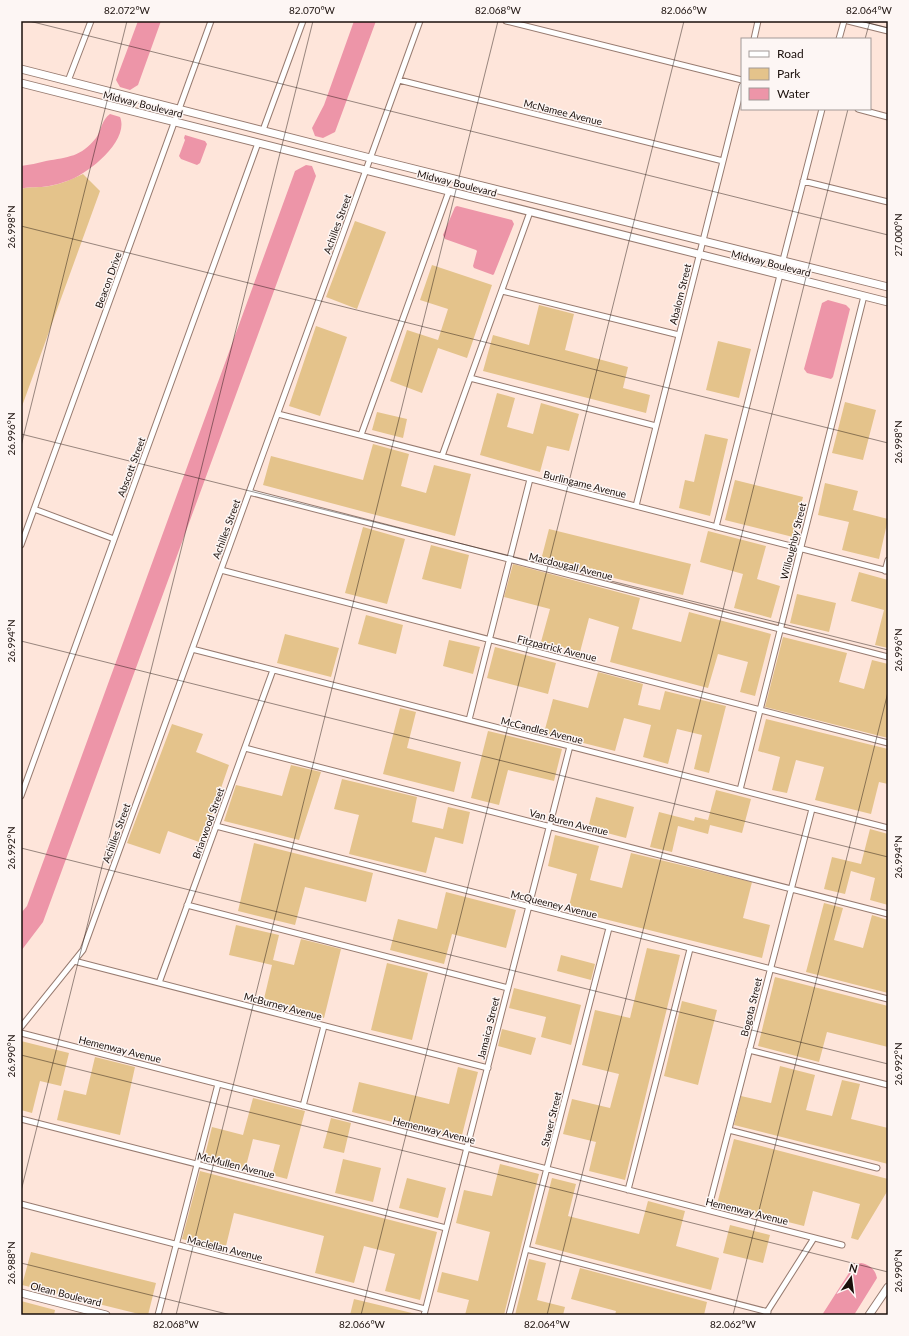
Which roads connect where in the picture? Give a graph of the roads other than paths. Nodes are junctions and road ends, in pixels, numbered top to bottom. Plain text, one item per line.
1 (91, 21) edge
2 (211, 21) edge
3 (303, 21) edge
4 (420, 21) edge
5 (506, 21) edge
6 (758, 21) edge
7 (844, 21) edge
8 (848, 21) edge
9 (888, 31) edge
10 (754, 38) edge
11 (839, 38) edge
12 (21, 69) edge
13 (399, 80) junction
14 (741, 80) edge
15 (68, 81) junction
16 (21, 84) edge
17 (741, 90) edge
18 (179, 109) junction
19 (822, 110) edge
20 (862, 110) edge
21 (888, 116) edge
22 (175, 122) junction
23 (263, 130) junction
24 (258, 143) junction
25 (370, 158) junction
26 (723, 161) junction
27 (366, 170) junction
28 (804, 181) junction
29 (449, 191) junction
30 (888, 202) edge
31 (530, 212) junction
32 (703, 240) junction
33 (699, 255) junction
34 (783, 260) junction
35 (780, 275) junction
36 (888, 287) edge
37 (502, 291) junction
38 (864, 296) junction
39 (888, 302) edge
40 (679, 335) junction
41 (470, 378) junction
42 (278, 414) junction
43 (656, 426) junction
44 (361, 435) junction
45 (442, 456) junction
46 (530, 479) junction
47 (249, 492) junction
48 (636, 506) junction
49 (34, 509) junction
50 (716, 527) junction
51 (114, 539) junction
52 (21, 545) edge
53 (801, 549) junction
54 (510, 559) junction
55 (888, 560) edge
56 (221, 570) junction
57 (887, 571) edge
58 (780, 629) junction
59 (490, 640) junction
60 (192, 649) junction
61 (888, 657) edge
62 (273, 670) junction
63 (760, 710) junction
64 (469, 720) junction
65 (888, 743) edge
66 (570, 746) junction
67 (245, 748) junction
68 (23, 785) edge
69 (740, 790) junction
70 (21, 796) edge
71 (812, 809) junction
72 (216, 826) junction
73 (550, 827) junction
74 (888, 828) edge
75 (791, 889) junction
76 (188, 905) junction
77 (529, 907) junction
78 (888, 914) edge
79 (610, 928) junction
80 (690, 949) junction
81 (74, 961) junction
82 (770, 969) junction
83 (159, 983) junction
84 (508, 988) junction
85 (888, 999) edge
86 (324, 1026) junction
87 (21, 1027) edge
88 (21, 1033) edge
89 (749, 1050) junction
90 (488, 1068) junction
91 (218, 1084) junction
92 (888, 1085) edge
93 (303, 1106) junction
94 (21, 1119) edge
95 (729, 1130) junction
96 (467, 1148) junction
97 (197, 1164) junction
98 (877, 1168) dead end
99 (547, 1169) junction
100 (628, 1190) junction
101 (21, 1204) edge
102 (708, 1210) junction
103 (446, 1228) junction
104 (814, 1238) junction
105 (176, 1244) junction
106 (842, 1245) dead end
107 (526, 1249) junction
108 (888, 1287) edge
109 (21, 1293) edge
110 (425, 1309) junction
111 (766, 1313) edge
112 (106, 1315) edge
113 (158, 1315) edge
114 (424, 1315) edge
115 (509, 1315) edge
116 (869, 1315) edge

1 - 15 street
2 - 18 street, Beacon Drive
3 - 23 street
4 - 13 street, Achilles Street
5 - 14 street
6 - 10 street
7 - 11 street
8 - 9 street
12 - 15 street, Midway Boulevard
13 - 25 street, Achilles Street
13 - 26 street, McNamee Avenue
15 - 18 street, Midway Boulevard
16 - 22 street, Midway Boulevard
17 - 26 street, Abalom Street
18 - 22 street, Beacon Drive
18 - 23 street, Midway Boulevard
19 - 28 street
20 - 21 street
22 - 24 street, Midway Boulevard
22 - 49 street, Beacon Drive
23 - 25 street, Midway Boulevard
24 - 27 street, Midway Boulevard
24 - 51 street, Abscott Street
25 - 27 street, Achilles Street
25 - 32 street, Midway Boulevard
26 - 32 street, Abalom Street
27 - 29 street, Midway Boulevard
27 - 42 street, Achilles Street
28 - 30 street
28 - 34 street
29 - 31 street, Midway Boulevard
29 - 44 street
31 - 33 street, Midway Boulevard
31 - 37 street
32 - 33 street, Abalom Street
32 - 34 street, Midway Boulevard
33 - 35 street, Midway Boulevard
33 - 40 street, Abalom Street
34 - 36 street, Midway Boulevard
35 - 38 street, Midway Boulevard
35 - 50 street
37 - 40 street
37 - 41 street
38 - 39 street, Midway Boulevard
38 - 53 street, Willoughby Street
40 - 43 street, Abalom Street
41 - 43 street
41 - 45 street
42 - 44 street, Burlingame Avenue
42 - 47 street, Achilles Street
43 - 48 street, Abalom Street
44 - 45 street, Burlingame Avenue
45 - 46 street, Burlingame Avenue
46 - 48 street, Burlingame Avenue
46 - 54 street
47 - 54 street, Macdougall Avenue
47 - 56 street, Achilles Street
48 - 50 street, Burlingame Avenue
49 - 51 street
49 - 52 street, Beacon Drive
50 - 53 street, Burlingame Avenue
51 - 68 street, Abscott Street
53 - 57 street, Burlingame Avenue
53 - 58 street, Willoughby Street
54 - 58 street, Macdougall Avenue
54 - 59 street
55 - 57 street
56 - 59 street, Fitzpatrick Avenue
56 - 60 street, Achilles Street
58 - 61 street, Macdougall Avenue
58 - 63 street, Willoughby Street
59 - 63 street, Fitzpatrick Avenue
59 - 64 street
60 - 62 street, McCandles Avenue
60 - 81 street, Achilles Street
62 - 64 street, McCandles Avenue
62 - 67 street, Briarwood Street
63 - 65 street, Fitzpatrick Avenue
63 - 69 street, Willoughby Street
64 - 66 street, McCandles Avenue
66 - 69 street, McCandles Avenue
66 - 73 street, Jamaica Street
67 - 72 street, Briarwood Street
67 - 73 street, Van Buren Avenue
68 - 70 street, Abscott Street
69 - 71 street, McCandles Avenue
71 - 74 street, McCandles Avenue
71 - 75 street, Bogota Street
72 - 76 street, Briarwood Street
72 - 77 street, McQueeney Avenue
73 - 75 street, Van Buren Avenue
73 - 77 street, Jamaica Street
75 - 78 street, Van Buren Avenue
75 - 82 street, Bogota Street
76 - 83 street, Briarwood Street
76 - 84 street
77 - 79 street, McQueeney Avenue
77 - 84 street, Jamaica Street
79 - 80 street, McQueeney Avenue
79 - 99 street, Staver Street
80 - 82 street, McQueeney Avenue
80 - 100 street
81 - 83 street, McBurney Avenue
81 - 87 street, Achilles Street
82 - 85 street, McQueeney Avenue
82 - 89 street, Bogota Street
83 - 86 street, McBurney Avenue
84 - 90 street, Jamaica Street
86 - 90 street, McBurney Avenue
86 - 93 street
88 - 91 street, Hemenway Avenue
89 - 92 street
89 - 95 street, Bogota Street
90 - 96 street, Jamaica Street
91 - 93 street, Hemenway Avenue
91 - 97 street
93 - 96 street, Hemenway Avenue
94 - 97 street, McMullen Avenue
95 - 98 street
95 - 102 street, Bogota Street
96 - 99 street, Hemenway Avenue
96 - 103 street, Jamaica Street
97 - 103 street, McMullen Avenue
97 - 105 street
99 - 100 street, Hemenway Avenue
99 - 107 street, Staver Street
100 - 102 street, Hemenway Avenue
101 - 105 street, Maclellan Avenue
102 - 104 street, Hemenway Avenue
103 - 110 street, Jamaica Street
104 - 106 street, Hemenway Avenue
104 - 111 street
105 - 110 street, Maclellan Avenue
105 - 113 street
107 - 111 street
107 - 115 street, Staver Street
108 - 116 street
109 - 112 street, Olean Boulevard
110 - 114 street, Jamaica Street

